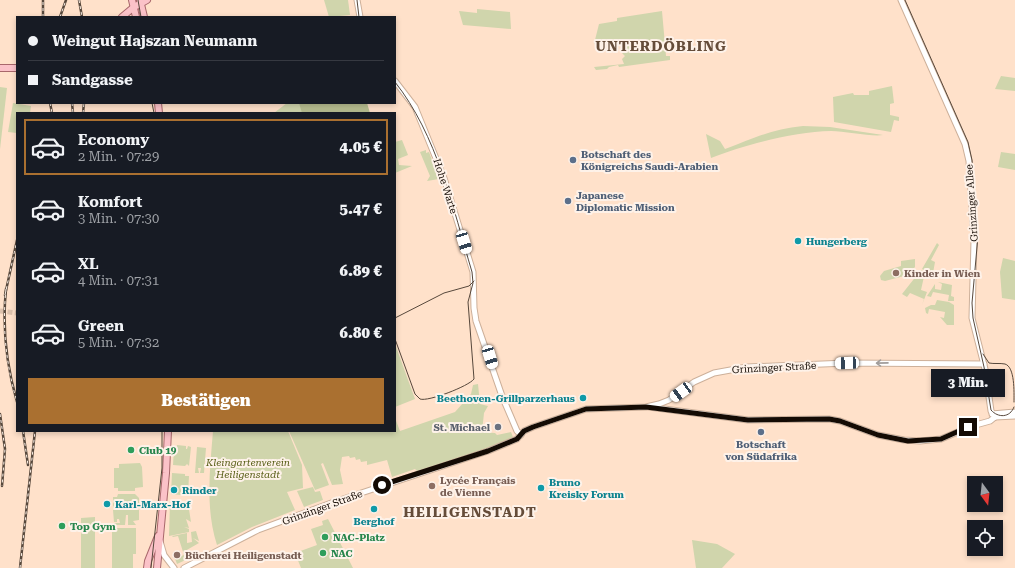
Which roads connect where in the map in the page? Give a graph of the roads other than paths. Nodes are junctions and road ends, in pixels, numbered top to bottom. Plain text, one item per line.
1 (148, 0) edge
2 (358, 0) edge
3 (901, 0) edge
4 (141, 1) edge
5 (133, 3) edge
6 (123, 16) edge
7 (136, 16) edge
8 (144, 16) edge
9 (360, 16) edge
10 (0, 68) edge
11 (16, 68) edge
12 (396, 82) edge
13 (984, 364) junction
14 (669, 400) junction
15 (646, 407) junction
16 (670, 410) junction
17 (1015, 412) edge
18 (994, 415) junction
19 (1015, 416) edge
20 (168, 432) edge
21 (521, 435) junction
22 (161, 529) junction
23 (160, 541) junction
24 (147, 568) edge
25 (157, 568) edge
26 (174, 568) edge
27 (184, 568) edge

1 - 4 main road
2 - 9 street
3 - 13 street, Grinzinger Allee
4 - 5 main road
4 - 8 main road
5 - 6 main road
5 - 7 main road
10 - 11 main road
12 - 21 street, Hohe Warte
13 -> 14 street, Grinzinger Straße
13 - 18 street, Grinzinger Allee
14 - 15 street, Grinzinger Straße
14 - 16 street
15 - 16 street
15 - 21 street, Grinzinger Straße
16 - 18 street
17 - 18 street
18 - 19 street
20 - 22 main road
21 - 27 street, Grinzinger Straße
22 - 23 main road
22 - 24 main road
23 - 25 main road
23 - 26 street

